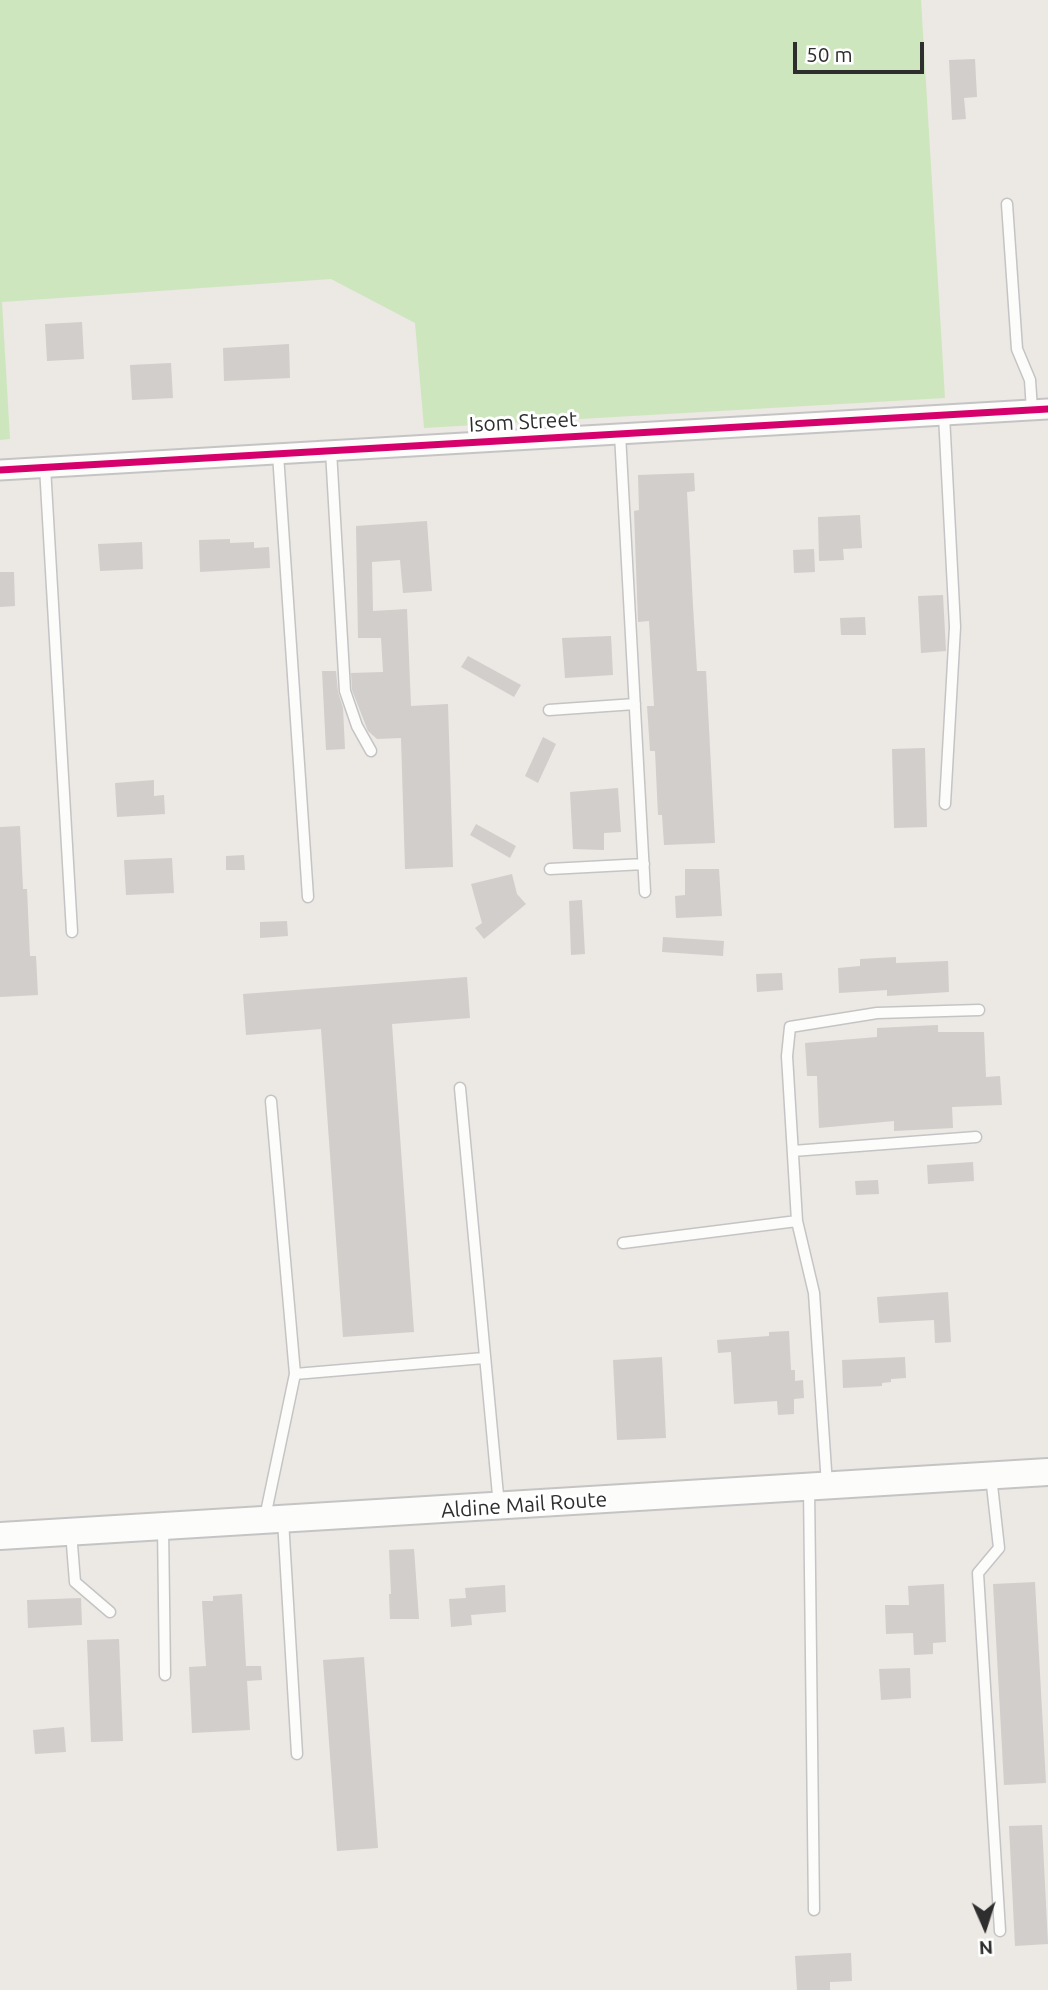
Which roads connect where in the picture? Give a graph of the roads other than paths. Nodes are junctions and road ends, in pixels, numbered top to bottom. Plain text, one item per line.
1 (1007, 204) dead end
2 (1040, 410) edge
3 (944, 415) junction
4 (620, 434) junction
5 (331, 450) junction
6 (278, 454) junction
7 (45, 467) junction
8 (0, 470) edge
9 (635, 704) junction
10 (549, 710) dead end
11 (371, 751) dead end
12 (945, 804) dead end
13 (643, 864) junction
14 (550, 869) dead end
15 (645, 892) dead end
16 (308, 897) dead end
17 (72, 932) dead end
18 (979, 1010) dead end
19 (460, 1088) dead end
20 (271, 1101) dead end
21 (976, 1136) dead end
22 (793, 1151) junction
23 (797, 1221) junction
24 (623, 1242) dead end
25 (484, 1358) junction
26 (295, 1374) junction
27 (1048, 1472) edge
28 (991, 1475) junction
29 (818, 1486) junction
30 (499, 1506) junction
31 (273, 1520) junction
32 (163, 1527) junction
33 (71, 1532) junction
34 (0, 1536) edge
35 (110, 1612) dead end
36 (165, 1675) dead end
37 (297, 1754) dead end
38 (814, 1910) dead end
39 (1000, 1931) dead end

1 - 2 lane
2 - 3 street, Isom Street
3 - 4 street, Isom Street
3 - 12 lane
4 - 5 street, Isom Street
4 - 9 lane
5 - 6 street, Isom Street
5 - 11 lane
6 - 7 street, Isom Street
6 - 16 lane
7 - 8 street, Isom Street
7 - 17 lane
9 - 10 lane
9 - 13 lane
13 - 14 lane
13 - 15 lane
18 - 22 lane
19 - 25 lane
20 - 26 lane
21 - 22 lane
22 - 23 lane
23 - 24 lane
23 - 29 lane
25 - 26 lane
25 - 30 lane
26 - 31 lane
27 - 28 main road, Aldine Mail Route
28 - 29 main road, Aldine Mail Route
28 - 39 lane
29 - 30 main road, Aldine Mail Route
29 - 38 lane
30 - 31 main road, Aldine Mail Route
31 - 32 main road, Aldine Mail Route
31 - 37 lane
32 - 33 main road, Aldine Mail Route
32 - 36 lane
33 - 34 main road, Aldine Mail Route
33 - 35 lane

